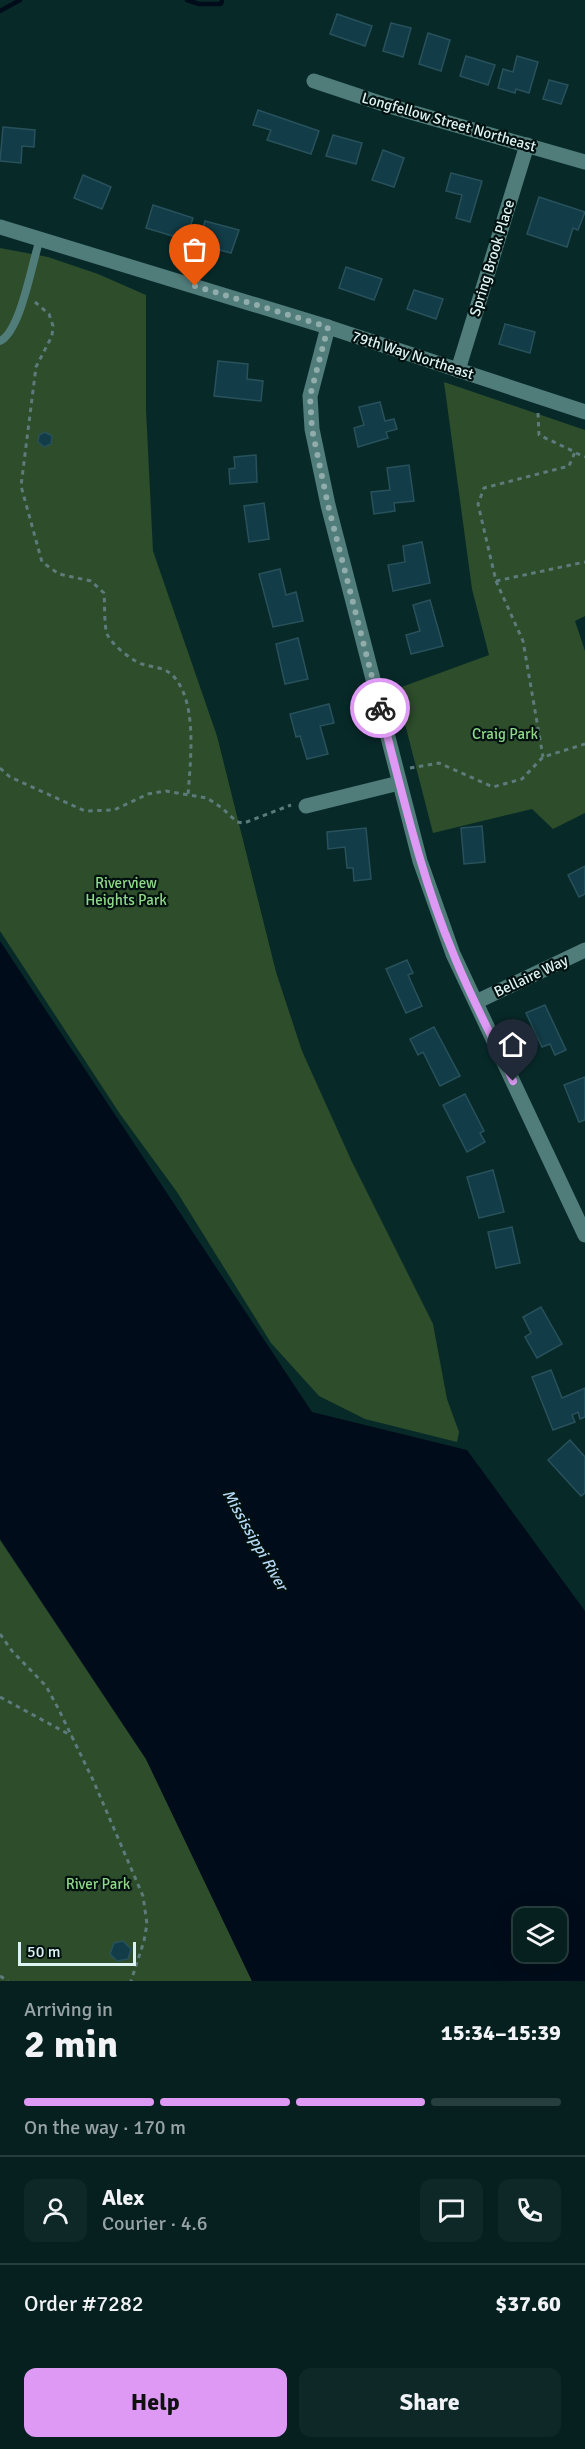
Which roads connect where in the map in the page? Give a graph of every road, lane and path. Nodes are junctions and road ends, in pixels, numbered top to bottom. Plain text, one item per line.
1 (314, 81) dead end
2 (527, 145) junction
3 (585, 162) edge
4 (0, 227) edge
5 (40, 238) junction
6 (25, 293) junction
7 (328, 327) junction
8 (0, 341) edge
9 (458, 370) junction
10 (543, 398) junction
11 (585, 412) edge
12 (575, 452) junction
13 (585, 457) edge
14 (585, 562) edge
15 (496, 581) junction
16 (585, 744) edge
17 (543, 757) junction
18 (0, 768) edge
19 (398, 777) junction
20 (188, 796) junction
21 (306, 806) joint
22 (585, 950) edge
23 (476, 1002) junction
24 (585, 1234) edge
25 (0, 1634) edge
26 (0, 1697) edge
27 (72, 1736) junction
28 (0, 1976) edge
29 (9, 1981) edge
30 (131, 1981) edge

1 - 2 street, Longfellow Street Northeast
2 - 3 street, Longfellow Street Northeast
2 - 9 street, Spring Brook Place
4 - 5 street, 79th Way Northeast
5 - 6 lane
5 - 7 street, 79th Way Northeast
6 - 8 lane
6 - 20 path
7 - 9 street, 79th Way Northeast
7 - 19 street
9 - 10 street, 79th Way Northeast
10 - 11 street, 79th Way Northeast
10 - 12 path
12 - 13 path
12 - 15 path
14 - 15 path
15 - 17 path
16 - 17 path
17 - 19 path
18 - 20 path
19 - 21 street
19 - 23 street
20 - 21 path
22 - 23 street, Bellaire Way
23 - 24 street
25 - 27 path
26 - 27 path
27 - 30 path
28 - 29 path

